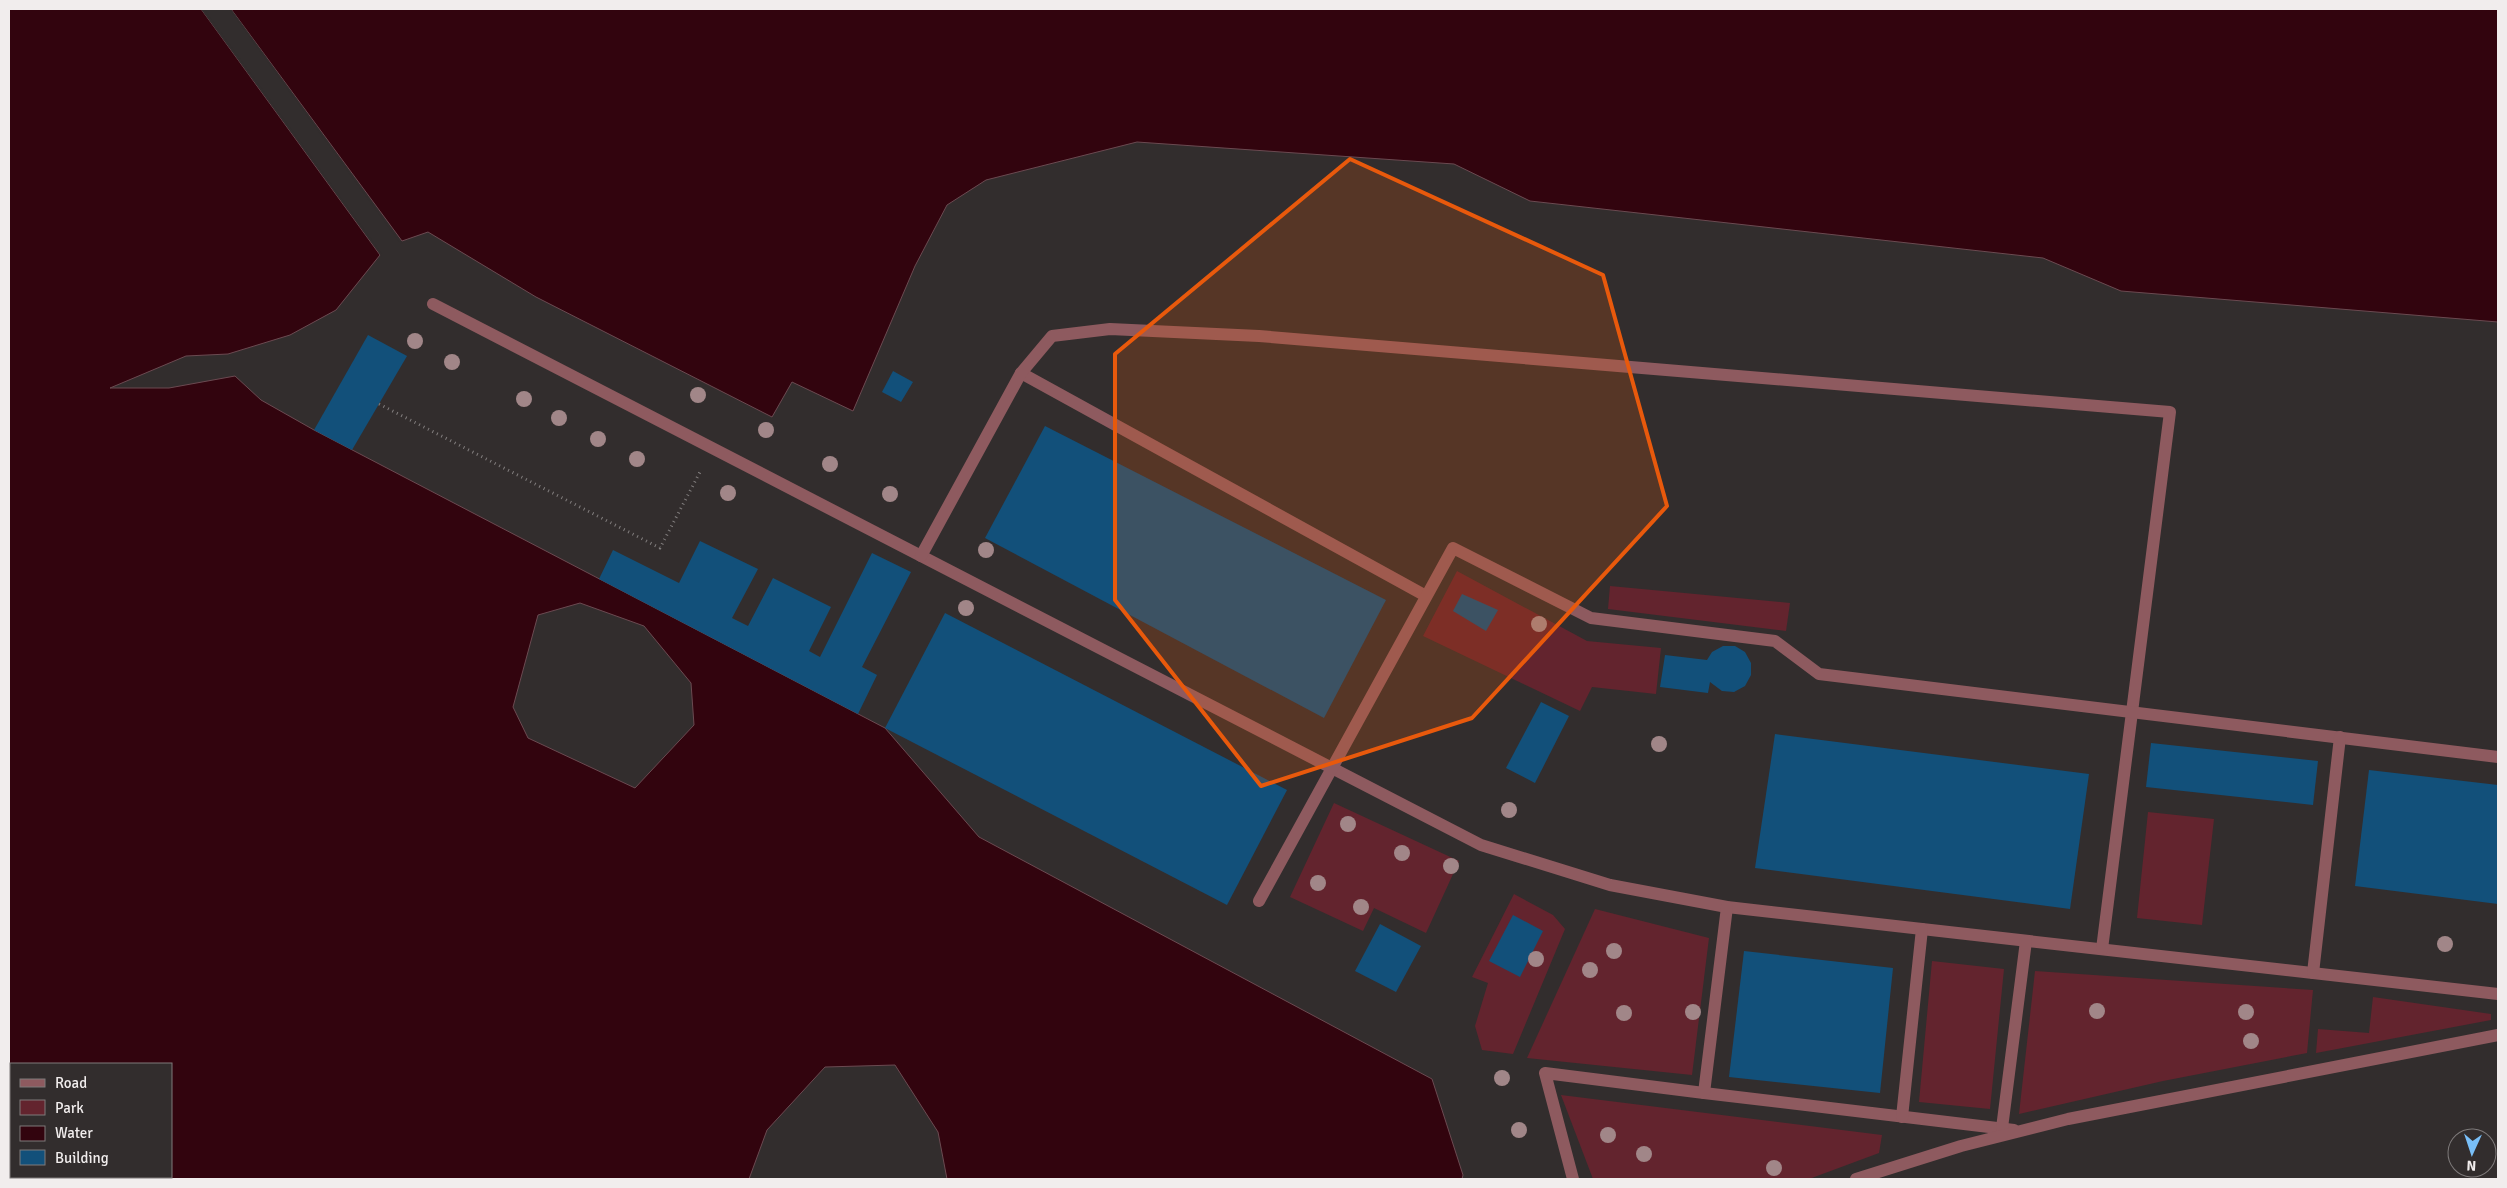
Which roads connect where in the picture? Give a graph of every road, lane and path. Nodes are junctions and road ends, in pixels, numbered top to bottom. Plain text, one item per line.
1 (432, 304) dead end
2 (1020, 373) junction
3 (379, 404) dead end
4 (712, 448) junction
5 (921, 556) junction
6 (1426, 596) junction
7 (2132, 712) junction
8 (2340, 737) junction
9 (2498, 757) edge
10 (1332, 769) junction
11 (1260, 901) dead end
12 (1727, 907) junction
13 (1922, 929) junction
14 (2026, 941) junction
15 (2102, 949) junction
16 (2312, 973) junction
17 (2498, 994) edge
18 (2498, 1035) edge
19 (1704, 1093) junction
20 (1902, 1117) junction
21 (2002, 1128) junction
22 (2023, 1131) junction
23 (1573, 1179) edge
24 (1856, 1179) edge

1 - 4 lane
2 - 5 lane
2 - 6 lane
2 - 7 lane
3 - 4 path
4 - 5 lane
5 - 10 lane
6 - 7 lane
6 - 10 lane
7 - 8 lane
7 - 15 lane
8 - 9 lane
8 - 16 lane
10 - 11 lane
10 - 12 lane
12 - 13 lane
12 - 19 lane
13 - 14 lane
13 - 20 lane
14 - 15 lane
14 - 21 lane
15 - 16 lane
16 - 17 lane
18 - 22 lane
19 - 20 lane
19 - 23 lane
20 - 21 lane
21 - 22 lane
22 - 24 lane

